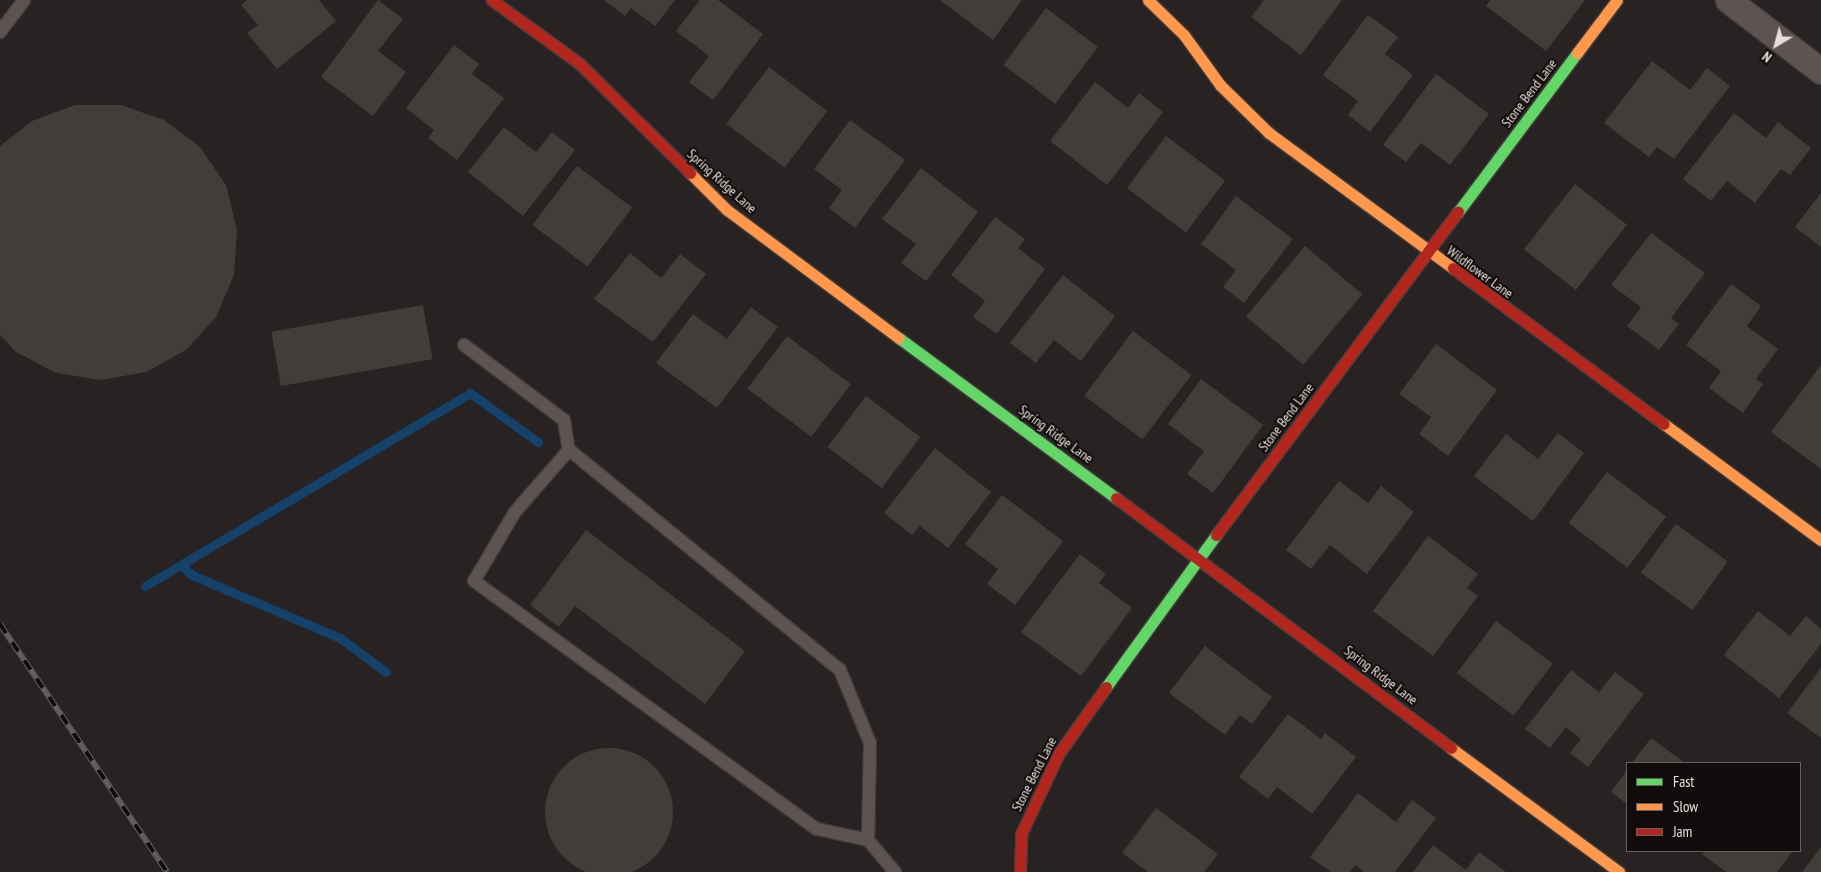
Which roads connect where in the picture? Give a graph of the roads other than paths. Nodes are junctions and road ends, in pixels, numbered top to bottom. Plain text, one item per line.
1 (24, 0) edge
2 (492, 0) edge
3 (1148, 0) edge
4 (1617, 0) edge
5 (1728, 0) edge
6 (0, 32) edge
7 (1821, 71) edge
8 (1427, 252) junction
9 (464, 346) dead end
10 (569, 450) junction
11 (1821, 540) edge
12 (1199, 558) junction
13 (868, 840) junction
14 (895, 872) edge
15 (1020, 872) edge
16 (1618, 872) edge

1 - 6 lane
2 - 12 street, Spring Ridge Lane
3 - 8 street, Wildflower Lane
4 - 8 street, Stone Bend Lane
5 - 7 street
8 - 11 street, Wildflower Lane
8 - 12 street, Stone Bend Lane
9 - 10 lane
10 - 13 lane
10 - 13 lane
12 - 15 street, Stone Bend Lane
12 - 16 street, Spring Ridge Lane
13 - 14 lane

